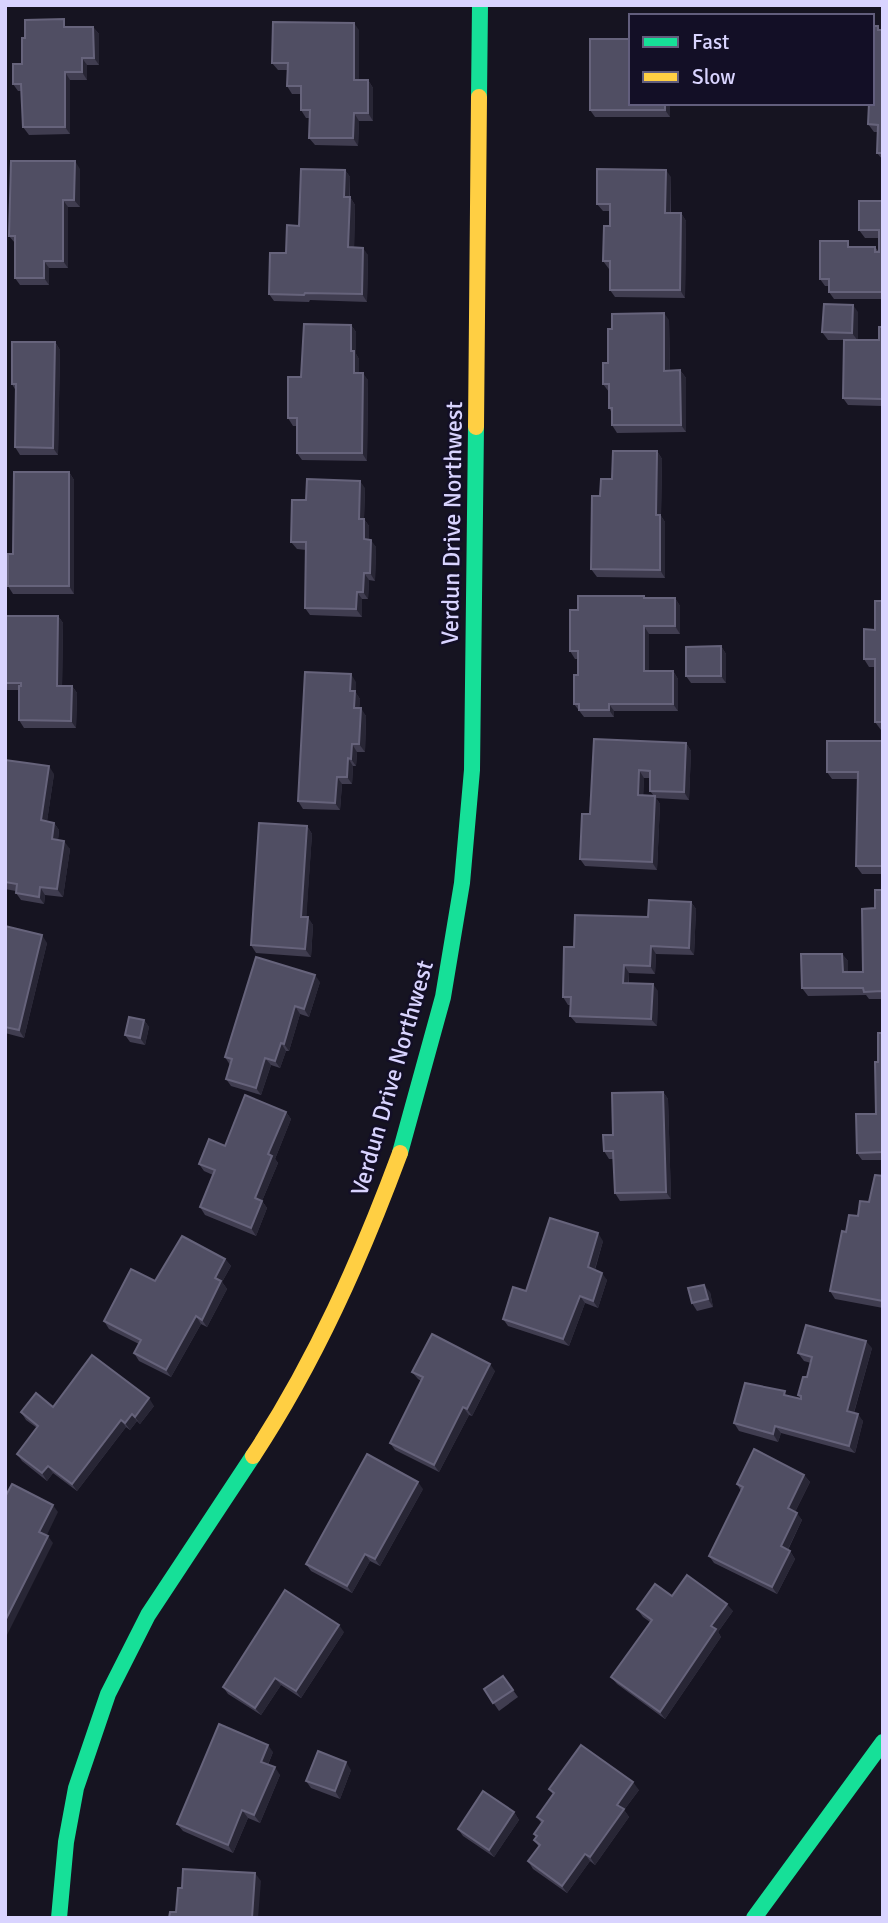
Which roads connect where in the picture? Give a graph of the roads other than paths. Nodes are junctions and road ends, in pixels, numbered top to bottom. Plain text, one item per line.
1 (480, 5) edge
2 (883, 1742) edge
3 (59, 1918) edge
4 (754, 1918) edge

1 - 3 street, Verdun Drive Northwest
2 - 4 street

